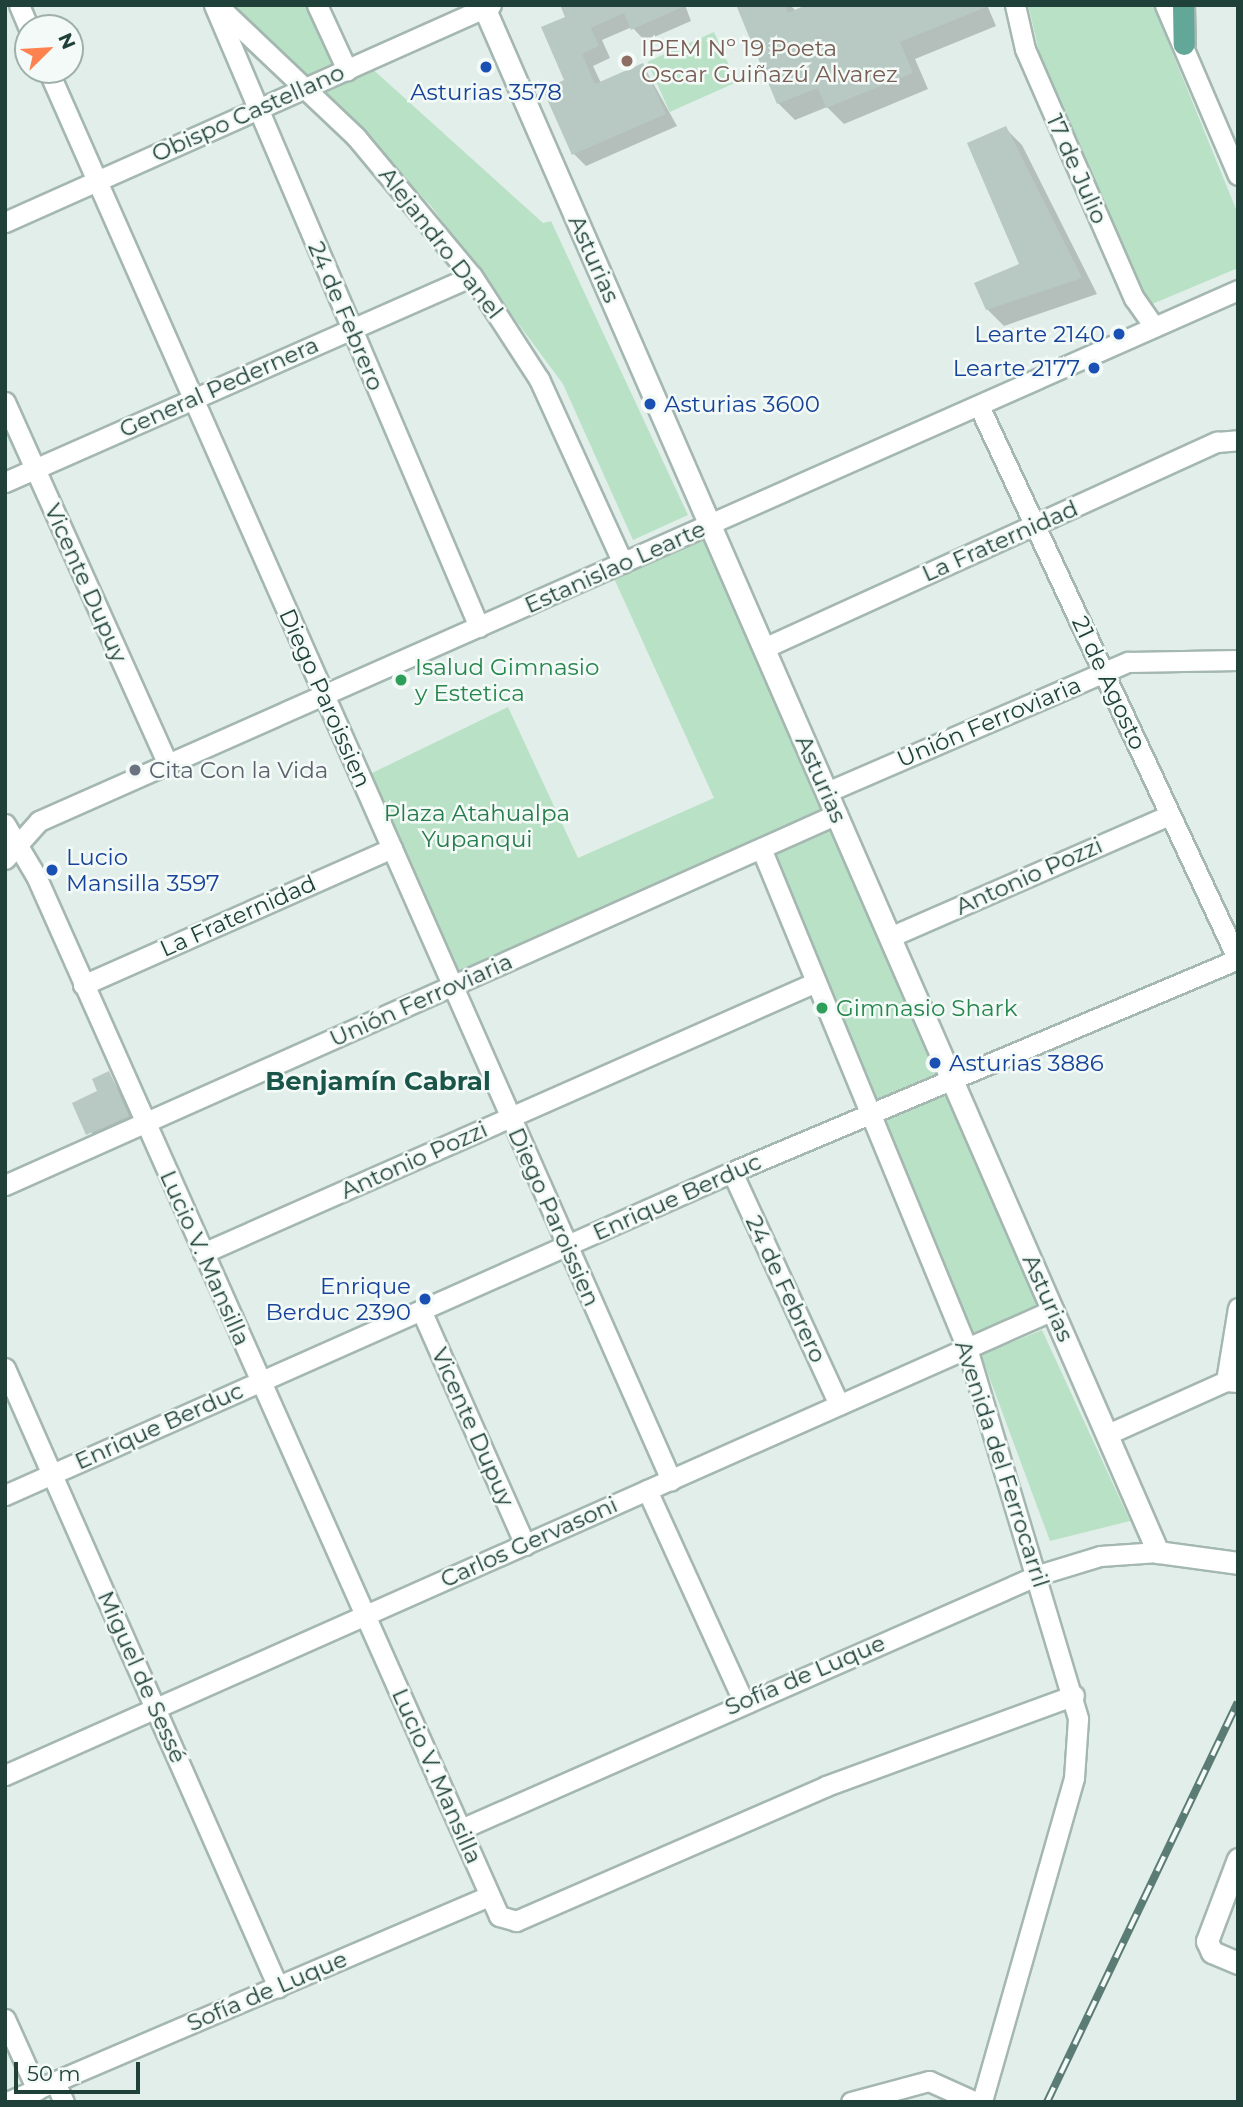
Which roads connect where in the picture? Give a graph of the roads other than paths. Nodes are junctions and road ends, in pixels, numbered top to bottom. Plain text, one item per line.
1 (215, 5) edge
2 (317, 5) edge
3 (1015, 5) edge
4 (1165, 5) edge
5 (1183, 5) edge
6 (486, 6) edge
7 (1184, 44) junction
8 (346, 70) junction
9 (54, 84) edge
10 (306, 88) junction
11 (257, 110) junction
12 (1238, 175) edge
13 (97, 181) junction
14 (5, 222) edge
15 (472, 276) junction
16 (1238, 290) edge
17 (1154, 327) junction
18 (351, 329) junction
19 (193, 399) junction
20 (5, 402) edge
21 (979, 406) junction
22 (1238, 440) edge
23 (35, 469) junction
24 (5, 482) edge
25 (710, 525) junction
26 (1036, 526) junction
27 (623, 563) junction
28 (479, 627) junction
29 (764, 648) junction
30 (1238, 660) edge
31 (1105, 672) junction
32 (324, 696) junction
33 (168, 765) junction
34 (827, 792) junction
35 (837, 814) junction
36 (1168, 815) junction
37 (5, 824) edge
38 (392, 848) junction
39 (761, 848) junction
40 (11, 852) edge
41 (890, 937) junction
42 (1238, 959) edge
43 (816, 982) junction
44 (83, 985) junction
45 (452, 985) junction
46 (953, 1078) junction
47 (871, 1114) junction
48 (510, 1117) junction
49 (146, 1124) junction
50 (732, 1172) junction
51 (5, 1185) edge
52 (567, 1245) junction
53 (203, 1253) junction
54 (1238, 1308) edge
55 (421, 1310) junction
56 (1053, 1310) junction
57 (967, 1348) junction
58 (5, 1368) edge
59 (260, 1381) junction
60 (1232, 1381) edge
61 (839, 1405) junction
62 (1108, 1434) junction
63 (52, 1474) junction
64 (671, 1480) junction
65 (647, 1490) junction
66 (5, 1494) edge
67 (525, 1545) junction
68 (1158, 1552) junction
69 (1238, 1563) edge
70 (1038, 1575) junction
71 (366, 1614) junction
72 (1074, 1695) junction
73 (743, 1701) junction
74 (155, 1709) junction
75 (5, 1775) edge
76 (461, 1829) junction
77 (1238, 1859) edge
78 (489, 1896) junction
79 (1238, 1963) edge
80 (278, 1987) junction
81 (5, 2019) edge
82 (46, 2086) junction
83 (7, 2102) edge
84 (64, 2102) edge
85 (851, 2102) edge
86 (976, 2102) edge
87 (982, 2102) edge

1 - 10 street, Alejandro Danel
1 - 11 street, 24 de Febrero
2 - 8 street
3 - 17 street, 17 de Julio
4 - 7 street
5 - 7 main road
6 - 8 street, Obispo Castellano
6 - 25 street, Asturias
7 - 12 street
8 - 10 street, Obispo Castellano
9 - 13 street, Diego Paroissien
10 - 11 street, Obispo Castellano
10 - 15 street, Alejandro Danel
11 - 13 street, Obispo Castellano
11 - 18 street, 24 de Febrero
13 - 14 street, Obispo Castellano
13 - 19 street, Diego Paroissien
15 - 18 street, General Pedernera
15 - 27 street, Alejandro Danel
16 - 17 street, Estanislao Learte
17 - 21 street, Estanislao Learte
18 - 19 street, General Pedernera
18 - 28 street, 24 de Febrero
19 - 23 street, General Pedernera
19 - 32 street, Diego Paroissien
20 - 23 street, Vicente Dupuy
21 - 25 street, Estanislao Learte
21 - 26 street, 21 de Agosto
22 - 26 street, La Fraternidad
23 - 24 street, General Pedernera
23 - 33 street, Vicente Dupuy
25 - 27 street, Estanislao Learte
25 - 29 street, Asturias
26 - 29 street, La Fraternidad
26 - 31 street, 21 de Agosto
27 - 28 street, Estanislao Learte
28 - 32 street, Estanislao Learte
29 - 34 street, Asturias
30 - 31 street, Unión Ferroviaria
31 - 34 street, Unión Ferroviaria
31 - 36 street, 21 de Agosto
32 - 33 street, Estanislao Learte
32 - 38 street, Diego Paroissien
33 - 40 street, Estanislao Learte
34 - 35 street, Asturias
35 - 39 street, Unión Ferroviaria
35 - 41 street, Asturias
36 - 41 street, Antonio Pozzi
36 - 42 street, 21 de Agosto
37 - 40 street, Lucio V. Mansilla
38 - 44 street, La Fraternidad
38 - 45 street, Diego Paroissien
39 - 43 street, Avenida del Ferrocarril
39 - 45 street, Unión Ferroviaria
40 - 44 street, Lucio V. Mansilla
41 - 46 street, Asturias
42 - 46 street, Enrique Berduc
43 - 47 street, Avenida del Ferrocarril
43 - 48 street, Antonio Pozzi
44 - 49 street, Lucio V. Mansilla
45 - 48 street, Diego Paroissien
45 - 49 street, Unión Ferroviaria
46 - 47 street, Enrique Berduc
46 - 56 street, Asturias
47 - 50 street, Enrique Berduc
47 - 57 street, Avenida del Ferrocarril
48 - 52 street, Diego Paroissien
48 - 53 street, Antonio Pozzi
49 - 51 street, Unión Ferroviaria
49 - 53 street, Lucio V. Mansilla
50 - 52 street, Enrique Berduc
50 - 61 street, 24 de Febrero
52 - 55 street, Enrique Berduc
52 - 64 street, Diego Paroissien
53 - 59 street, Lucio V. Mansilla
54 - 60 street
55 - 59 street, Enrique Berduc
55 - 67 street, Vicente Dupuy
56 - 57 street, Carlos Gervasoni
56 - 62 street, Asturias
57 - 61 street, Carlos Gervasoni
57 - 70 street, Avenida del Ferrocarril
58 - 63 street, Miguel de Sessé
59 - 63 street, Enrique Berduc
59 - 71 street, Lucio V. Mansilla
60 - 62 street
61 - 64 street, Carlos Gervasoni
62 - 68 street, Asturias
63 - 66 street, Enrique Berduc
63 - 74 street, Miguel de Sessé
64 - 65 street, Carlos Gervasoni
65 - 67 street, Carlos Gervasoni
65 - 73 street
67 - 71 street, Carlos Gervasoni
68 - 69 street
68 - 70 street, Sofía de Luque
70 - 72 street, Avenida del Ferrocarril
70 - 73 street, Sofía de Luque
71 - 74 street, Carlos Gervasoni
71 - 76 street, Lucio V. Mansilla
72 - 78 street, Lucio V. Mansilla
72 - 87 street, Avenida del Ferrocarril
73 - 76 street, Sofía de Luque
74 - 75 street, Carlos Gervasoni
74 - 80 street, Miguel de Sessé
76 - 78 street, Lucio V. Mansilla
77 - 79 street
78 - 80 street, Sofía de Luque
80 - 82 street, Sofía de Luque
81 - 82 street
82 - 83 street, Sofía de Luque
82 - 84 street
85 - 86 street

